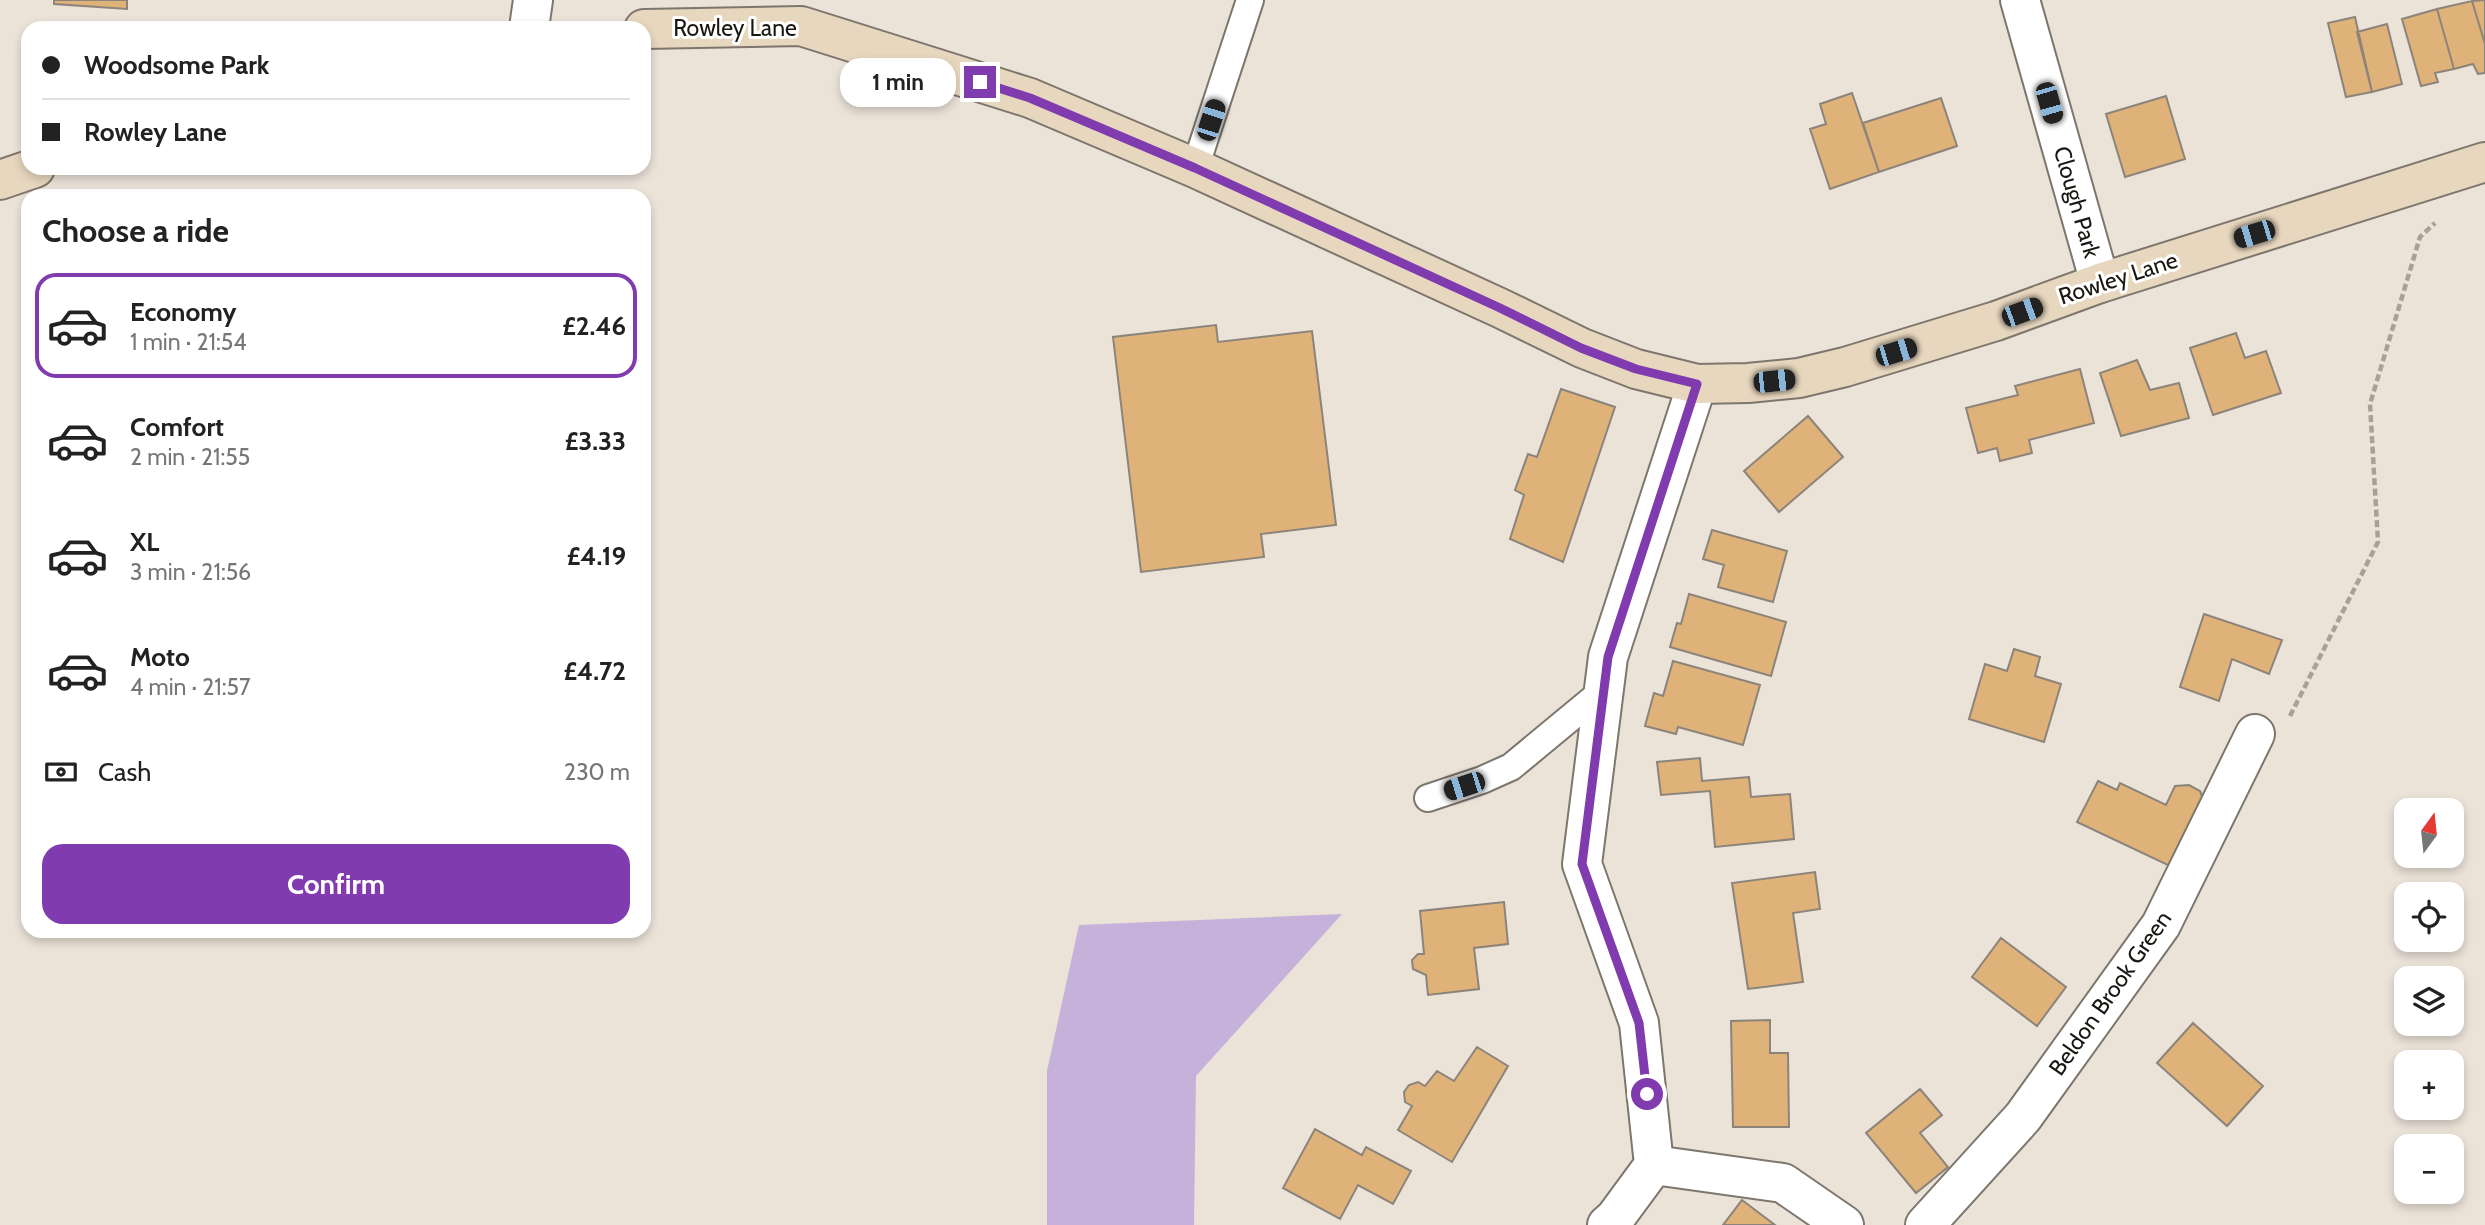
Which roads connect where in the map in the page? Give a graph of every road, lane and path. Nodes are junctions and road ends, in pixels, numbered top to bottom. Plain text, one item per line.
1 (533, 0) edge
2 (1250, 0) edge
3 (2020, 0) edge
4 (530, 21) edge
5 (651, 29) edge
6 (2485, 162) edge
7 (1195, 168) junction
8 (21, 173) edge
9 (0, 180) edge
10 (2100, 283) junction
11 (1697, 384) junction
12 (1604, 690) junction
13 (2255, 734) dead end
14 (1428, 798) dead end
15 (1654, 1165) junction
16 (1607, 1225) edge
17 (1844, 1225) edge
18 (1926, 1225) edge

1 - 4 street
2 - 7 lane
3 - 10 street, Clough Park
5 - 7 main road, Rowley Lane
6 - 10 main road, Rowley Lane
7 - 11 main road, Rowley Lane
8 - 9 main road
10 - 11 main road, Rowley Lane
11 - 12 street
12 - 14 lane
12 - 15 street
13 - 18 street, Beldon Brook Green
15 - 16 street
15 - 17 street

